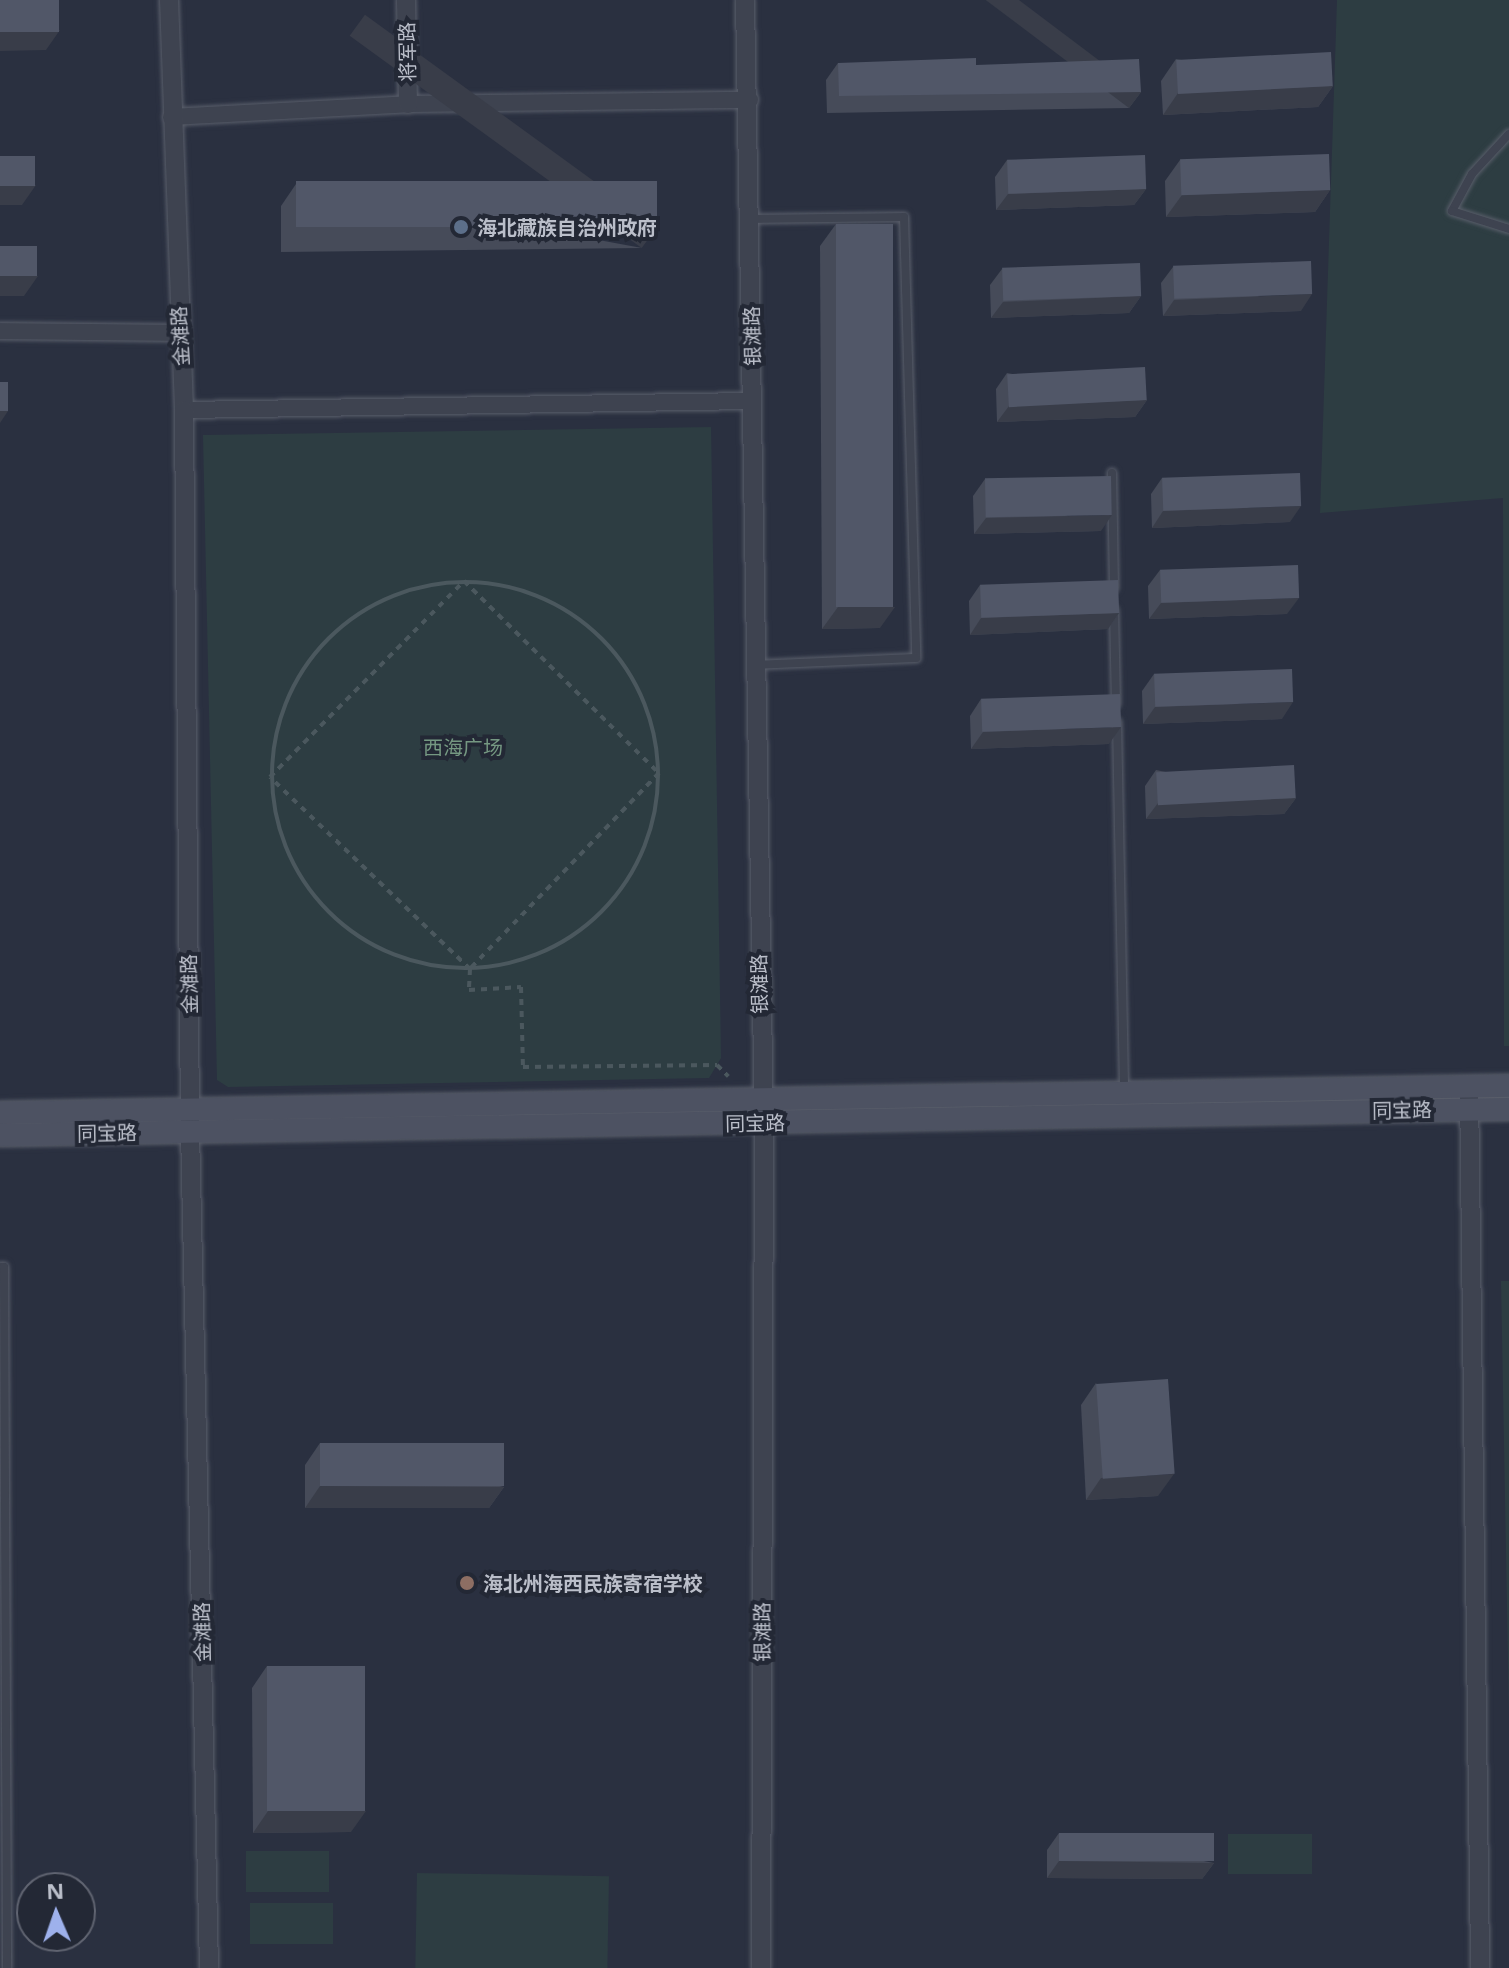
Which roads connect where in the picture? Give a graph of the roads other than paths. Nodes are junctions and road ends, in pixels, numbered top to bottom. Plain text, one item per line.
1 (169, 0) edge
2 (406, 0) edge
3 (745, 0) edge
4 (750, 100) junction
5 (408, 104) junction
6 (171, 117) junction
7 (1509, 134) edge
8 (751, 219) junction
9 (1509, 229) edge
10 (0, 331) edge
11 (180, 333) junction
12 (753, 401) junction
13 (184, 410) junction
14 (1112, 473) edge
15 (756, 665) junction
16 (1509, 1086) edge
17 (1124, 1093) junction
18 (1470, 1098) junction
19 (760, 1099) junction
20 (1509, 1109) edge
21 (0, 1113) edge
22 (190, 1120) junction
23 (764, 1124) junction
24 (0, 1135) edge
25 (0, 1267) edge
26 (3, 1570) edge
27 (3, 1671) edge
28 (7, 1968) edge
29 (209, 1968) edge
30 (761, 1968) edge
31 (1480, 1968) edge

1 - 6 street, 金滩路
2 - 5 street, 将军路
3 - 4 street, 银滩路
4 - 5 street
4 - 8 street, 银滩路
5 - 6 street
6 - 11 street, 金滩路
7 - 9 lane
8 - 12 street, 银滩路
8 - 15 lane
10 - 11 street
11 - 13 street, 金滩路
12 - 13 street
12 - 15 street, 银滩路
13 - 22 street, 金滩路
14 - 17 lane
15 - 19 street, 银滩路
16 - 18 main road, 同宝路
17 - 18 main road, 同宝路
17 - 19 main road, 同宝路
18 - 20 main road, 同宝路
18 - 23 main road, 同宝路
18 - 31 street
19 - 22 main road, 同宝路
19 - 23 street, 银滩路
21 - 22 main road, 同宝路
22 - 23 main road, 同宝路
22 - 24 main road, 同宝路
22 - 29 street, 金滩路
23 - 30 street, 银滩路
25 - 26 lane
26 - 27 lane
27 - 28 lane

